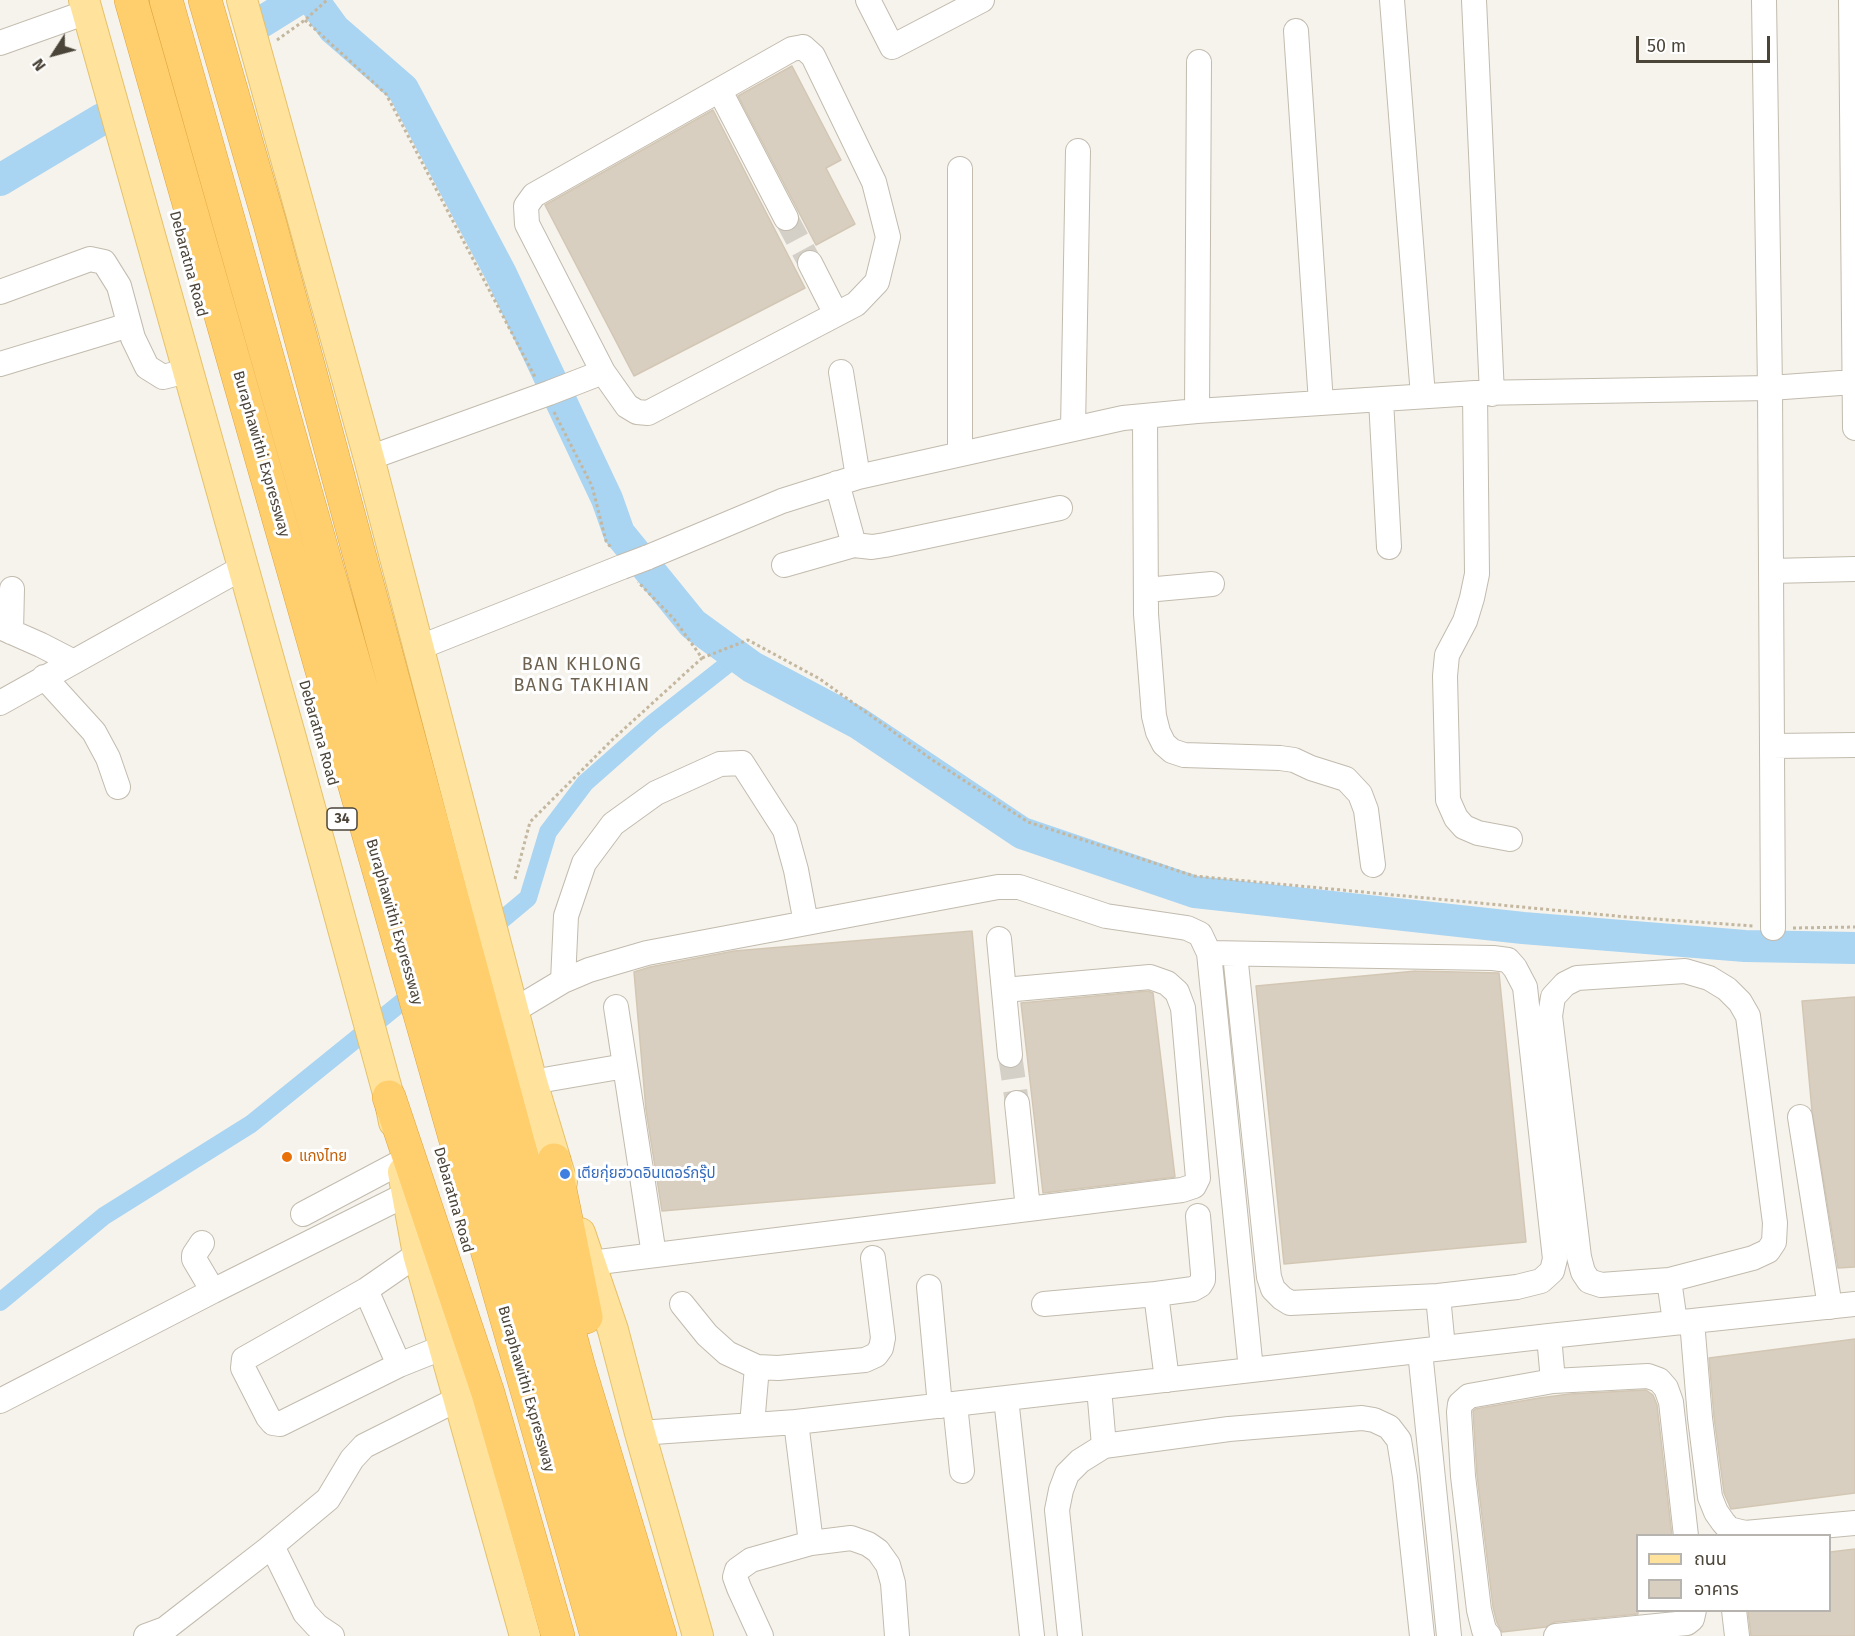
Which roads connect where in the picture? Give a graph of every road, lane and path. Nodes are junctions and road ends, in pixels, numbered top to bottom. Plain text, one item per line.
1 (131, 0) edge
2 (166, 0) edge
3 (205, 0) edge
4 (327, 0) edge
5 (868, 0) edge
6 (982, 0) edge
7 (1392, 0) edge
8 (1474, 0) edge
9 (1764, 0) edge
10 (1851, 0) edge
11 (95, 4) edge
12 (245, 14) edge
13 (305, 20) junction
14 (1296, 31) dead end
15 (276, 40) dead end
16 (0, 43) edge
17 (1199, 62) dead end
18 (720, 91) junction
19 (1078, 151) dead end
20 (960, 169) dead end
21 (786, 218) tunnel mouth
22 (810, 263) tunnel mouth
23 (0, 292) edge
24 (836, 314) junction
25 (129, 325) junction
26 (0, 364) edge
27 (187, 371) junction
28 (603, 372) junction
29 (841, 372) dead end
30 (1854, 382) edge
31 (1770, 388) junction
32 (551, 393) junction
33 (1484, 393) junction
34 (1423, 396) junction
35 (1381, 400) junction
36 (1321, 403) junction
37 (1197, 411) junction
38 (1145, 416) junction
39 (1855, 428) edge
40 (1073, 429) junction
41 (960, 454) junction
42 (369, 458) junction
43 (848, 480) junction
44 (1060, 508) dead end
45 (854, 545) junction
46 (1389, 547) dead end
47 (622, 564) junction
48 (784, 565) dead end
49 (242, 568) junction
50 (1855, 569) edge
51 (1771, 571) junction
52 (1212, 584) dead end
53 (12, 589) dead end
54 (1146, 590) junction
55 (6, 629) edge
56 (418, 648) junction
57 (702, 657) junction
58 (72, 661) junction
59 (44, 677) junction
60 (0, 703) edge
61 (1855, 745) edge
62 (1772, 746) junction
63 (118, 787) dead end
64 (1510, 839) dead end
65 (1373, 865) dead end
66 (514, 879) dead end
67 (806, 923) junction
68 (1855, 927) edge
69 (1773, 928) junction
70 (999, 939) dead end
71 (1209, 954) junction
72 (1235, 954) junction
73 (563, 981) junction
74 (1004, 990) junction
75 (616, 1007) dead end
76 (513, 1011) junction
77 (1010, 1055) tunnel mouth
78 (625, 1066) junction
79 (532, 1082) junction
80 (389, 1097) junction
81 (1017, 1103) tunnel mouth
82 (1800, 1117) dead end
83 (554, 1160) junction
84 (401, 1162) junction
85 (406, 1194) junction
86 (1028, 1209) junction
87 (303, 1214) dead end
88 (1198, 1216) dead end
89 (202, 1243) dead end
90 (418, 1254) junction
91 (654, 1255) junction
92 (873, 1258) dead end
93 (591, 1263) junction
94 (1669, 1280) junction
95 (929, 1287) dead end
96 (366, 1290) junction
97 (213, 1292) junction
98 (1156, 1294) junction
99 (1438, 1296) junction
100 (682, 1304) dead end
101 (1044, 1304) dead end
102 (1855, 1304) edge
103 (1830, 1307) junction
104 (1684, 1321) junction
105 (1549, 1336) junction
106 (444, 1347) junction
107 (1432, 1350) junction
108 (399, 1365) junction
109 (757, 1367) junction
110 (1251, 1370) junction
111 (1167, 1380) junction
112 (1553, 1381) junction
113 (1099, 1388) junction
114 (1006, 1398) junction
115 (458, 1399) junction
116 (0, 1401) edge
117 (947, 1405) junction
118 (796, 1422) junction
119 (752, 1425) junction
120 (640, 1433) junction
121 (1104, 1446) junction
122 (962, 1471) dead end
123 (1855, 1523) edge
124 (1686, 1534) edge
125 (811, 1543) junction
126 (272, 1546) junction
127 (1694, 1612) edge
128 (1734, 1612) edge
129 (146, 1636) edge
130 (332, 1636) edge
131 (525, 1636) edge
132 (558, 1636) edge
133 (579, 1636) edge
134 (597, 1636) edge
135 (630, 1636) edge
136 (660, 1636) edge
137 (675, 1636) edge
138 (698, 1636) edge
139 (761, 1636) edge
140 (897, 1636) edge
141 (1032, 1636) edge
142 (1070, 1636) edge
143 (1422, 1636) edge
144 (1449, 1636) edge
145 (1490, 1636) edge
146 (1557, 1636) edge
147 (1737, 1636) edge

1 - 134 highway, Buraphawithi Expressway
2 - 135 highway
3 - 136 highway
4 - 13 path
5 - 6 street
7 - 34 street
8 - 33 street
9 - 31 street
10 - 30 street
11 - 16 street
11 - 27 main road, Debaratna Road / 34
11 - 133 highway, Debaratna Road / 34
12 - 42 main road
13 - 15 path
13 - 32 path
14 - 36 street
17 - 37 street
18 - 21 street
18 - 24 street
18 - 28 street
19 - 40 street
20 - 41 street
22 - 24 street
23 - 25 street
24 - 28 street
25 - 26 street
25 - 27 street
27 - 49 main road, Debaratna Road / 34
28 - 32 street
29 - 43 street
30 - 31 street
30 - 39 street
31 - 33 street
31 - 51 street
32 - 42 street
32 - 47 path
33 - 34 street
33 - 64 street
34 - 35 street
35 - 36 street
35 - 46 street
36 - 37 street
37 - 38 street
38 - 40 street
38 - 54 street
40 - 41 street
41 - 43 street
42 - 56 main road
43 - 45 street
43 - 47 street, bridge
44 - 45 street
45 - 48 street
47 - 56 street
47 - 57 path
49 - 58 street
49 - 80 main road, Debaratna Road / 34
50 - 51 street
51 - 62 street
52 - 54 street
53 - 55 street
54 - 65 street
55 - 58 street
56 - 76 main road
57 - 66 path
57 - 69 path
58 - 59 street
59 - 60 street
59 - 63 street
61 - 62 street
62 - 69 street
67 - 71 street
67 - 73 street
67 - 73 street
68 - 69 path
70 - 74 street
71 - 72 street
71 - 110 street
72 - 99 street
72 - 99 street
73 - 76 street
74 - 77 street
74 - 86 street
75 - 78 street
76 - 79 main road
78 - 79 street
78 - 91 street
79 - 83 main road
80 - 84 main road, Debaratna Road / 34
80 - 132 highway
81 - 86 street
82 - 103 street
83 - 93 main road
83 - 137 highway
84 - 85 main road, Debaratna Road / 34
84 - 87 street
85 - 90 main road, Debaratna Road / 34
85 - 97 street
86 - 91 street
88 - 98 street
89 - 97 street
90 - 96 street
90 - 106 main road, Debaratna Road / 34
91 - 93 street
92 - 109 street
93 - 120 main road
94 - 94 street
94 - 104 street
95 - 117 street
96 - 108 street
96 - 108 street
97 - 116 street
98 - 101 street
98 - 111 street
99 - 107 street
100 - 109 street
102 - 103 street
103 - 104 street
104 - 105 street
104 - 123 street
105 - 107 street
105 - 112 street
106 - 108 street
106 - 115 main road, Debaratna Road / 34
107 - 110 street
107 - 144 street
109 - 119 street
110 - 111 street
111 - 113 street
112 - 124 street
112 - 145 street
113 - 114 street
113 - 121 street
114 - 117 street
114 - 141 street
115 - 126 street
115 - 131 main road, Debaratna Road / 34
117 - 118 street
117 - 122 street
118 - 119 street
118 - 125 street
119 - 120 street
120 - 138 main road
121 - 142 street
121 - 143 street
125 - 139 street
125 - 140 street
126 - 129 street
126 - 130 street
127 - 146 street
128 - 147 street

